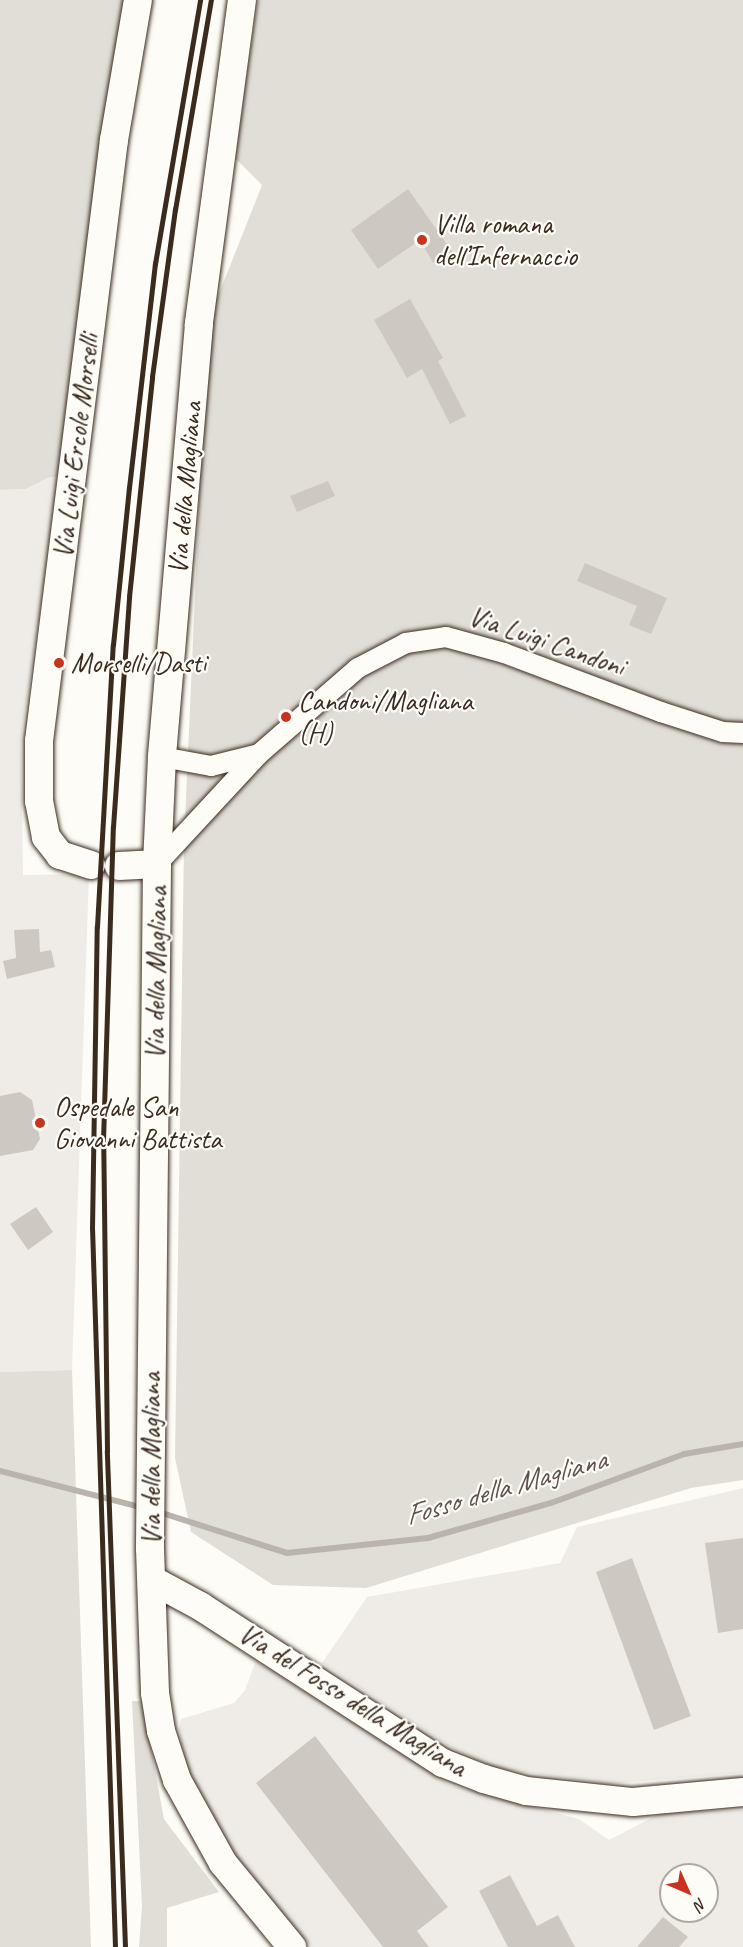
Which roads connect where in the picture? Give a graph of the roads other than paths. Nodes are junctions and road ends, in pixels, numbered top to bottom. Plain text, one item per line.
1 (138, 0) edge
2 (242, 0) edge
3 (743, 733) edge
4 (259, 754) junction
5 (162, 757) junction
6 (157, 864) junction
7 (152, 1580) junction
8 (743, 1792) edge
9 (292, 1947) edge

1 - 6 main road, Via Luigi Ercole Morselli
2 - 5 main road, Via della Magliana
3 - 4 street, Via Luigi Candoni
4 - 5 street, Via Luigi Candoni
4 - 6 street, Via Luigi Candoni
5 - 6 main road, Via della Magliana
6 - 7 main road, Via della Magliana
7 - 8 main road, Via del Fosso della Magliana
7 - 9 main road, Via della Magliana

